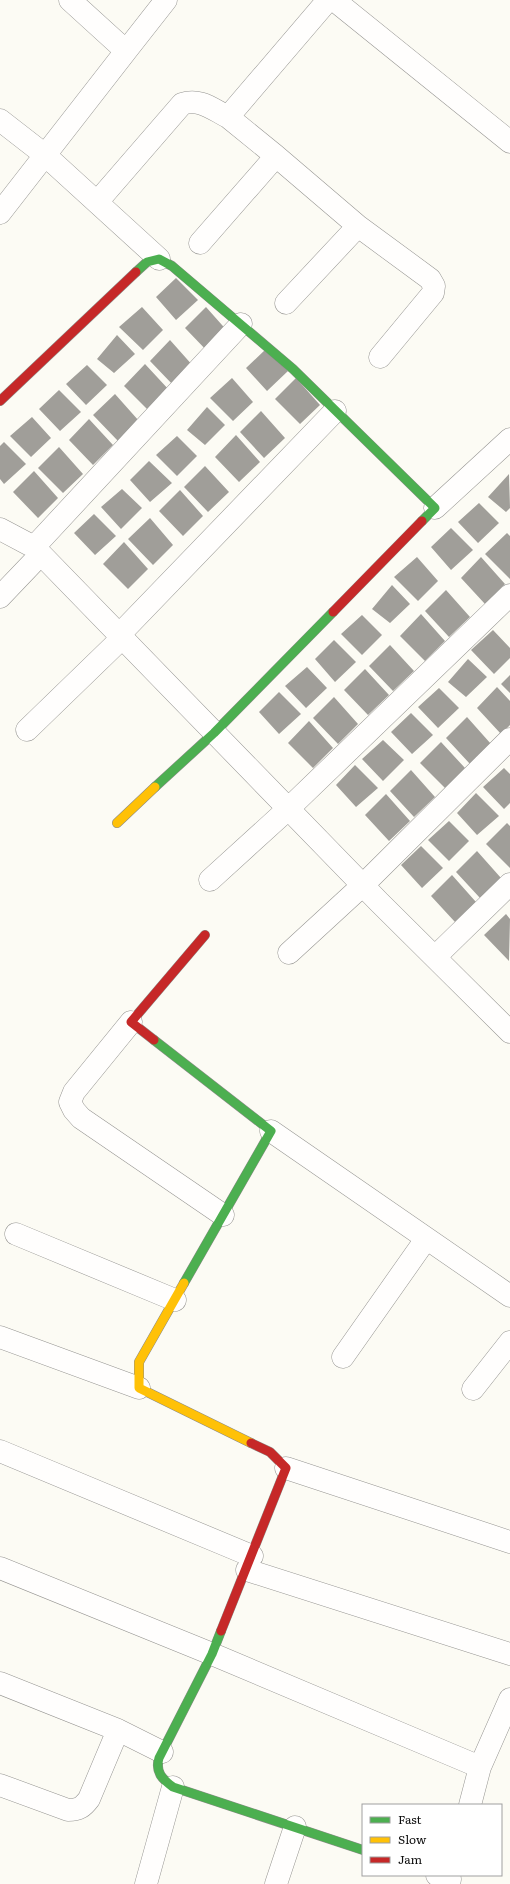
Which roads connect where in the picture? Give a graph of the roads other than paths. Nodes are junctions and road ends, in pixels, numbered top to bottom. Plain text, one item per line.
1 (70, 0) edge
2 (166, 0) edge
3 (328, 0) edge
4 (334, 0) edge
5 (126, 51) junction
6 (228, 118) junction
7 (0, 120) edge
8 (510, 142) edge
9 (44, 154) junction
10 (276, 156) junction
11 (98, 201) junction
12 (0, 213) edge
13 (358, 226) junction
14 (200, 243) dead end
15 (159, 259) junction
16 (286, 303) dead end
17 (241, 324) junction
18 (380, 357) dead end
19 (0, 401) edge
20 (335, 411) junction
21 (510, 439) edge
22 (435, 508) junction
23 (0, 529) edge
24 (37, 551) junction
25 (510, 595) edge
26 (0, 597) edge
27 (120, 636) junction
28 (27, 730) dead end
29 (214, 733) junction
30 (510, 739) edge
31 (288, 809) junction
32 (117, 823) dead end
33 (210, 880) dead end
34 (510, 884) edge
35 (363, 885) junction
36 (205, 935) dead end
37 (289, 952) dead end
38 (435, 957) junction
39 (131, 1022) junction
40 (510, 1032) edge
41 (271, 1131) junction
42 (223, 1215) junction
43 (16, 1234) dead end
44 (426, 1239) junction
45 (510, 1296) edge
46 (175, 1300) junction
47 (0, 1337) edge
48 (510, 1342) edge
49 (343, 1357) dead end
50 (139, 1388) junction
51 (472, 1389) dead end
52 (0, 1451) edge
53 (286, 1468) junction
54 (510, 1542) edge
55 (249, 1563) junction
56 (0, 1568) edge
57 (212, 1654) junction
58 (510, 1654) edge
59 (0, 1683) edge
60 (510, 1699) edge
61 (118, 1730) junction
62 (162, 1752) junction
63 (480, 1767) junction
64 (0, 1785) edge
65 (173, 1788) junction
66 (470, 1804) edge
67 (294, 1827) junction
68 (362, 1850) edge
69 (146, 1884) edge
70 (276, 1884) edge

1 - 5 street
2 - 5 street
3 - 6 street
4 - 8 street
5 - 9 street
6 - 10 street
6 - 11 street
7 - 9 street
9 - 11 street
9 - 12 street
10 - 13 street
10 - 14 street
11 - 15 street
13 - 16 street
13 - 18 street
15 - 17 street
15 - 19 street
17 - 20 street
17 - 24 street
20 - 22 street
20 - 27 street
21 - 22 street
22 - 29 street
23 - 24 street
24 - 26 street
24 - 27 street
25 - 31 street
27 - 28 street
27 - 29 street
29 - 31 street
29 - 32 street
30 - 35 street
31 - 33 street
31 - 35 street
34 - 38 street
35 - 37 street
35 - 38 street
36 - 39 street
38 - 40 street
39 - 41 street
39 - 42 street
41 - 42 street
41 - 44 street
42 - 46 street
43 - 46 street
44 - 45 street
44 - 49 street
46 - 50 street
47 - 50 street
48 - 51 street
50 - 53 street
52 - 55 street
53 - 54 street
53 - 55 street
55 - 57 street
55 - 58 street
56 - 57 street
57 - 62 street
57 - 63 street
59 - 61 street
60 - 63 street
61 - 62 street
61 - 64 street
62 - 65 street
63 - 66 street
65 - 67 street
65 - 69 street
67 - 68 street
67 - 70 street

